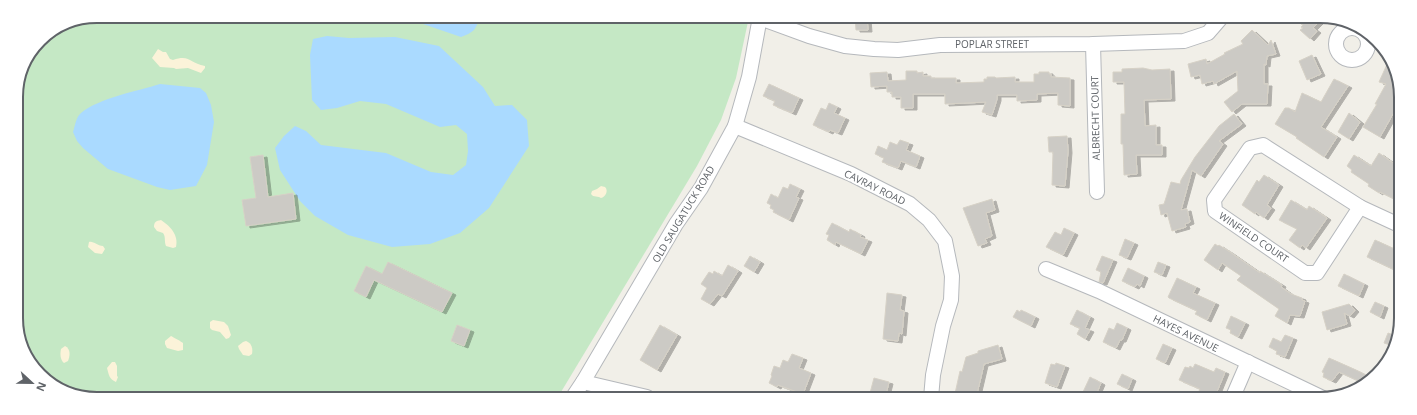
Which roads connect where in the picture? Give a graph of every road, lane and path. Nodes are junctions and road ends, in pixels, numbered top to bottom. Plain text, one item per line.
1 (759, 23) edge
2 (774, 23) edge
3 (1217, 23) edge
4 (1093, 44) junction
5 (735, 126) junction
6 (1097, 192) dead end
7 (1360, 207) junction
8 (1394, 223) edge
9 (1046, 269) dead end
10 (1248, 362) junction
11 (583, 382) junction
12 (576, 392) edge
13 (623, 392) edge
14 (932, 392) edge
15 (1235, 392) edge
16 (1310, 392) edge

1 - 5 street, OLD SAUGATUCK ROAD
2 - 4 street, POPLAR STREET
3 - 4 street, POPLAR STREET
4 - 6 street, ALBRECHT COURT
5 - 11 street, OLD SAUGATUCK ROAD
5 - 14 street, CAVRAY ROAD
7 - 7 street, WINFIELD COURT
7 - 8 street, WINFIELD COURT
9 - 10 street, HAYES AVENUE
10 - 15 street
10 - 16 street, HAYES AVENUE
11 - 12 street, OLD SAUGATUCK ROAD
11 - 13 street

